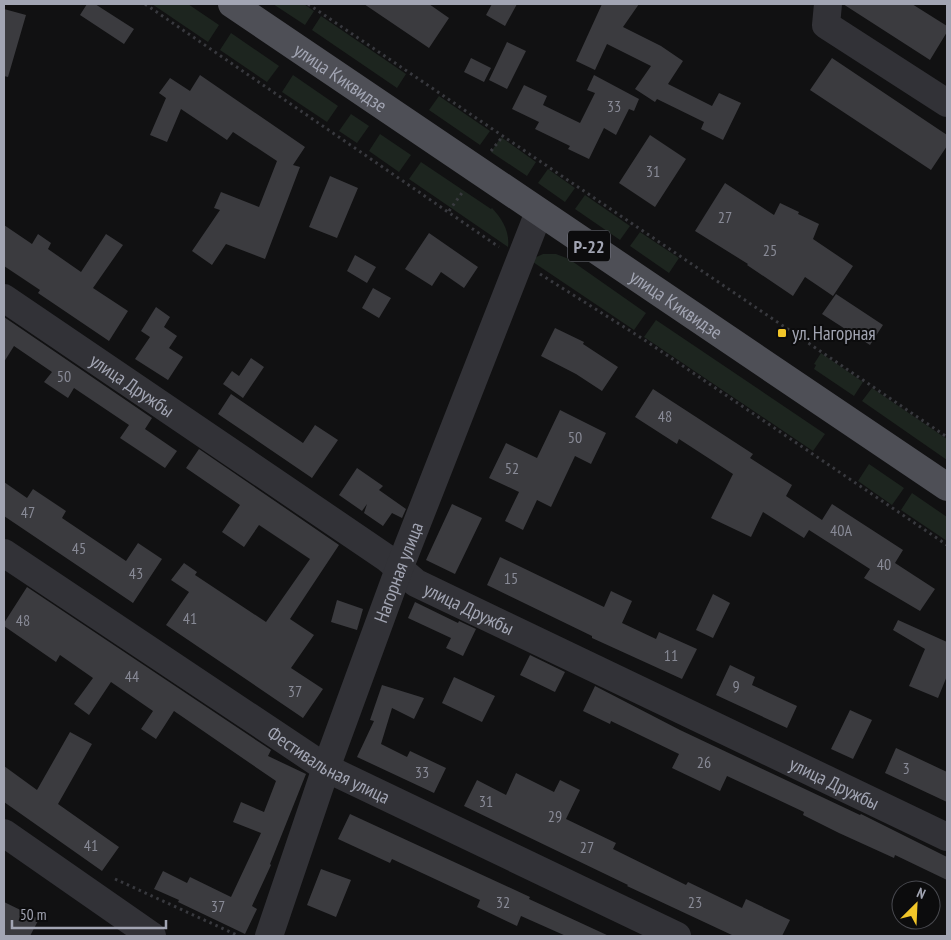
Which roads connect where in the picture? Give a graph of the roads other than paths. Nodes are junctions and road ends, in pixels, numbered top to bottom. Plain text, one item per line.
1 (232, 4) edge
2 (828, 4) edge
3 (947, 103) edge
4 (539, 212) junction
5 (4, 298) edge
6 (947, 487) edge
7 (4, 553) edge
8 (399, 569) junction
9 (326, 768) junction
10 (4, 833) edge
11 (947, 837) edge
12 (152, 936) edge
13 (269, 936) edge
14 (677, 936) edge

1 - 4 main road, улица Киквидзе / Р-22
2 - 3 street
4 - 6 main road, улица Киквидзе / Р-22
4 - 8 street, Нагорная улица
5 - 8 street, улица Дружбы
7 - 9 street, Фестивальная улица
8 - 9 street, Нагорная улица
8 - 11 street, улица Дружбы
9 - 13 street, Нагорная улица
9 - 14 street, Фестивальная улица
10 - 12 street

